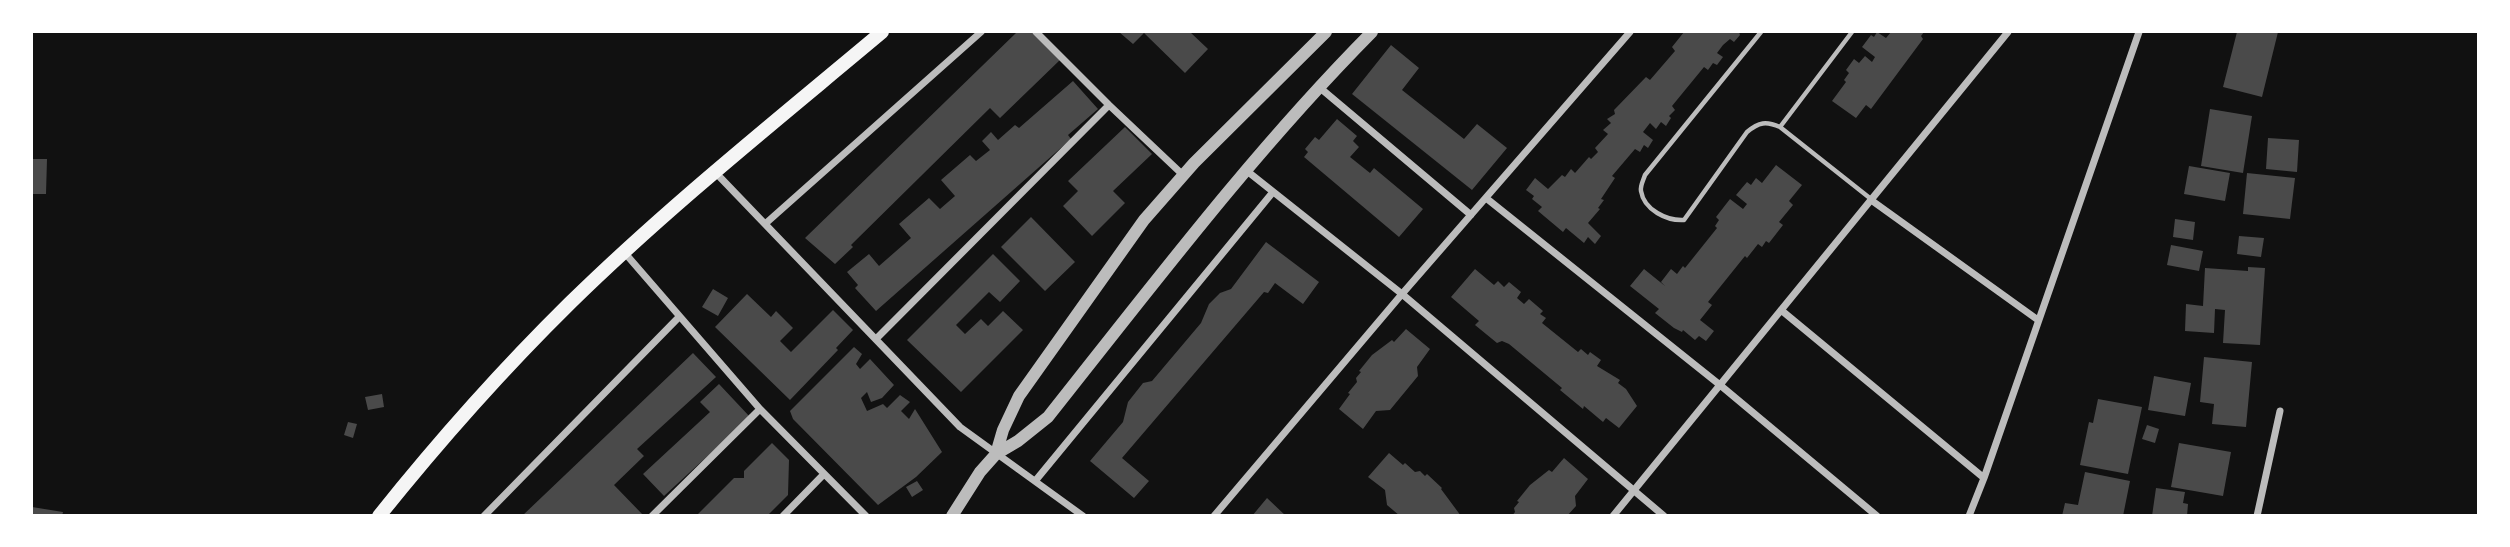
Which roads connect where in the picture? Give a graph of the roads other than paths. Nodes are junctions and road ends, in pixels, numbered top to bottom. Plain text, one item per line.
1 (882, 32) edge
2 (981, 32) edge
3 (1036, 32) edge
4 (1326, 32) edge
5 (1372, 32) edge
6 (1630, 32) edge
7 (1761, 32) edge
8 (1852, 32) edge
9 (2008, 32) edge
10 (2139, 32) edge
11 (1320, 87) junction
12 (1109, 105) junction
13 (1780, 127) junction
14 (1247, 171) junction
15 (715, 172) junction
16 (1183, 174) junction
17 (1273, 192) junction
18 (1486, 198) junction
19 (1871, 200) junction
20 (1471, 215) junction
21 (765, 224) junction
22 (624, 252) junction
23 (1402, 294) junction
24 (1781, 310) junction
25 (679, 317) junction
26 (2038, 320) junction
27 (876, 339) junction
28 (1720, 385) junction
29 (760, 409) junction
30 (2280, 411) dead end
31 (996, 454) junction
32 (824, 474) junction
33 (1984, 478) junction
34 (1036, 480) junction
35 (1635, 488) junction
36 (379, 516) edge
37 (484, 516) edge
38 (652, 516) edge
39 (783, 516) edge
40 (866, 516) edge
41 (952, 516) edge
42 (1083, 516) edge
43 (1214, 516) edge
44 (1613, 516) edge
45 (1664, 516) edge
46 (1877, 516) edge
47 (1969, 516) edge
48 (2257, 516) edge

1 - 15 main road
2 - 21 street
3 - 12 street
4 - 16 street
5 - 11 street
6 - 18 street
7 - 13 lane
8 - 13 lane
9 - 19 street
10 - 26 street
11 - 14 street
11 - 20 street
12 - 16 street
12 - 27 street
13 - 19 lane
14 - 17 street
14 - 31 street
15 - 21 street
15 - 22 main road
16 - 31 street
17 - 23 street
17 - 34 street
18 - 20 street
18 - 28 street
19 - 24 street
19 - 26 street
20 - 23 street
21 - 27 street
22 - 25 street
22 - 36 main road
23 - 35 street
23 - 43 street
24 - 28 street
24 - 33 street
25 - 29 street
25 - 37 street
26 - 33 street
27 - 31 street
28 - 35 street
28 - 46 street
29 - 32 street
29 - 38 street
30 - 48 street
31 - 34 street
31 - 41 street
32 - 39 street
32 - 40 street
33 - 47 street
34 - 42 street
35 - 44 street
35 - 45 street

